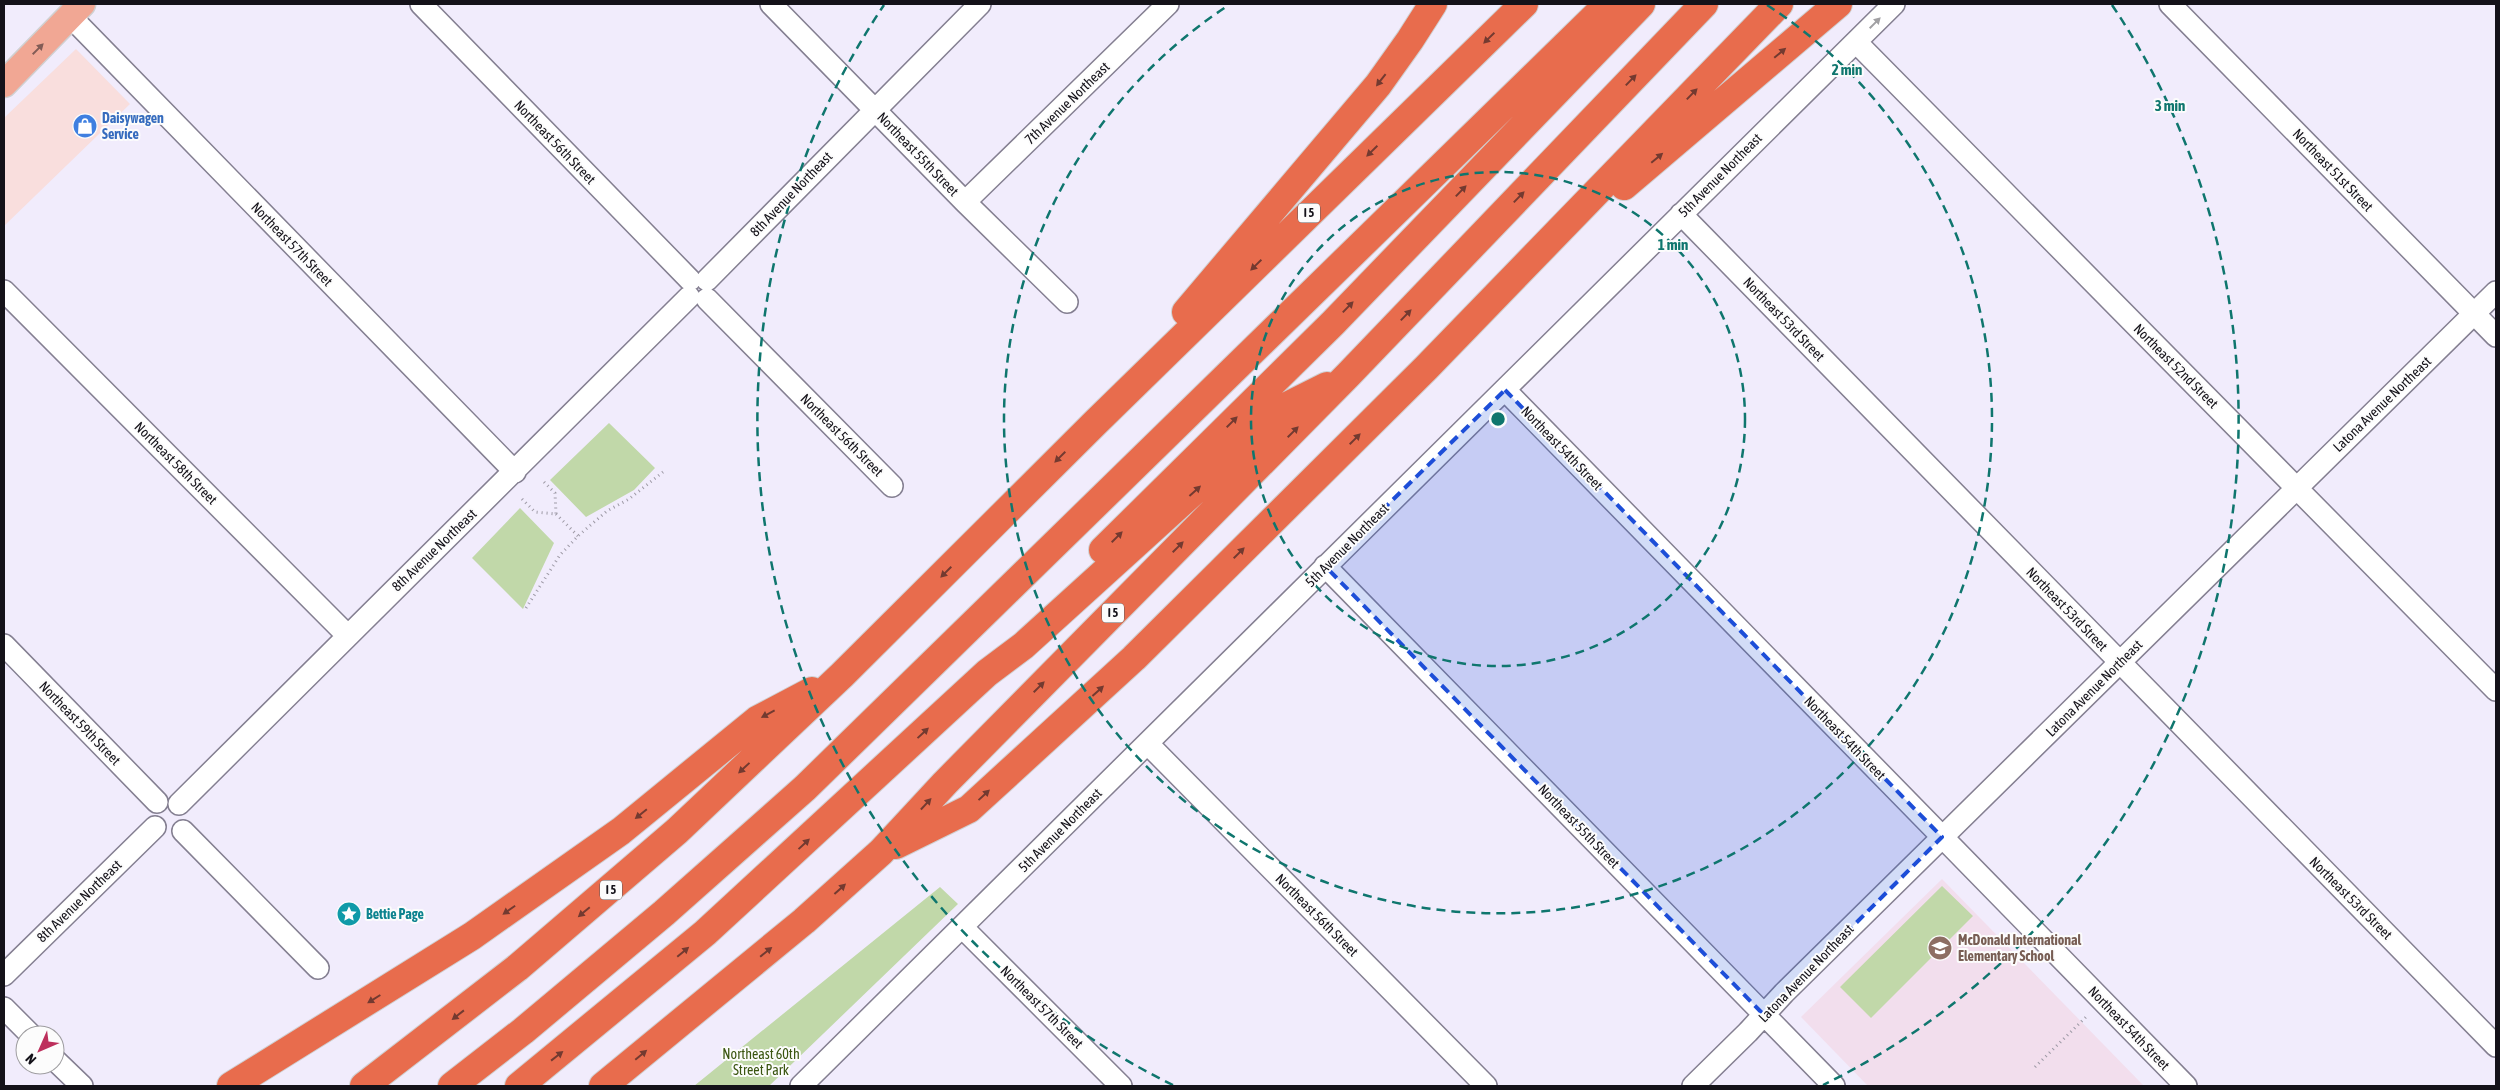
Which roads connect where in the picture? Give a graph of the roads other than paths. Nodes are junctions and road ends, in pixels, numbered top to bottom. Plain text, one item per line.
1 (420, 4) edge
2 (980, 4) edge
3 (1168, 4) edge
4 (1433, 4) edge
5 (1524, 4) edge
6 (1608, 4) edge
7 (1641, 4) edge
8 (1704, 4) edge
9 (1779, 4) edge
10 (1838, 4) edge
11 (1894, 4) edge
12 (2170, 4) edge
13 (781, 7) edge
14 (76, 10) edge
15 (1856, 42) junction
16 (4, 84) edge
17 (875, 109) junction
18 (966, 202) junction
19 (1681, 214) junction
20 (698, 289) junction
21 (4, 291) edge
22 (2496, 292) edge
23 (1067, 302) dead end
24 (2474, 314) junction
25 (2496, 336) edge
26 (1426, 368) junction
27 (1348, 375) junction
28 (1505, 390) junction
29 (1095, 423) junction
30 (515, 472) junction
31 (892, 486) dead end
32 (2297, 487) junction
33 (1325, 566) junction
34 (347, 636) junction
35 (4, 644) edge
36 (2120, 663) junction
37 (987, 673) junction
38 (842, 675) junction
39 (2496, 690) edge
40 (1148, 744) junction
41 (157, 802) junction
42 (179, 804) junction
43 (155, 827) junction
44 (183, 831) junction
45 (1942, 837) junction
46 (881, 852) junction
47 (962, 927) junction
48 (318, 968) dead end
49 (4, 975) edge
50 (4, 1008) edge
51 (1764, 1015) junction
52 (21, 1025) edge
53 (2496, 1046) edge
54 (65, 1070) edge
55 (82, 1086) edge
56 (231, 1086) edge
57 (364, 1086) edge
58 (452, 1086) edge
59 (519, 1086) edge
60 (603, 1086) edge
61 (801, 1086) edge
62 (1121, 1086) edge
63 (1486, 1086) edge
64 (1693, 1086) edge
65 (1834, 1086) edge
66 (2186, 1086) edge

1 - 20 street, Northeast 56th Street
2 - 17 street, 8th Avenue Northeast
3 - 18 street, 7th Avenue Northeast
4 -> 29 highway
5 -> 29 highway, I 5
6 - 58 highway
37 -> 7 highway
27 -> 8 highway, I 5
26 -> 9 highway
26 -> 10 highway
15 -> 11 street, 5th Avenue Northeast
12 - 24 street, Northeast 51st Street
13 - 17 street, Northeast 55th Street
16 -> 14 main road
14 - 30 street, Northeast 57th Street
15 - 19 street, 5th Avenue Northeast
15 - 32 street, Northeast 52nd Street
17 - 18 street, Northeast 55th Street
17 - 20 street, 8th Avenue Northeast
18 - 23 street, Northeast 55th Street
19 - 28 street, 5th Avenue Northeast
19 - 36 street, Northeast 53rd Street
20 - 30 street, 8th Avenue Northeast
20 - 31 street, Northeast 56th Street
21 - 34 street, Northeast 58th Street
22 - 24 street, Latona Avenue Northeast
24 - 25 street, Northeast 51st Street
24 - 32 street, Latona Avenue Northeast
46 -> 26 highway
37 -> 27 highway
46 -> 27 highway, I 5
28 - 33 street, 5th Avenue Northeast
28 - 45 street, Northeast 54th Street
29 -> 38 highway, I 5
30 - 34 street, 8th Avenue Northeast
32 - 36 street, Latona Avenue Northeast
32 - 39 street, Northeast 52nd Street
33 - 40 street, 5th Avenue Northeast
33 - 51 street, Northeast 55th Street
34 - 42 street, 8th Avenue Northeast
35 - 41 street, Northeast 59th Street
36 - 45 street, Latona Avenue Northeast
36 - 53 street, Northeast 53rd Street
59 -> 37 highway
38 -> 56 highway
38 -> 57 highway, I 5
40 - 47 street, 5th Avenue Northeast
40 - 63 street, Northeast 56th Street
41 - 42 street
41 - 43 street
42 - 44 street
43 - 44 street
43 - 49 street, 8th Avenue Northeast
44 - 48 street
45 - 51 street, Latona Avenue Northeast
45 - 66 street, Northeast 54th Street
60 -> 46 highway, I 5
47 - 61 street, 5th Avenue Northeast
47 - 62 street, Northeast 57th Street
50 - 52 street
51 - 64 street, Latona Avenue Northeast
51 - 65 street, Northeast 55th Street
54 - 55 street

